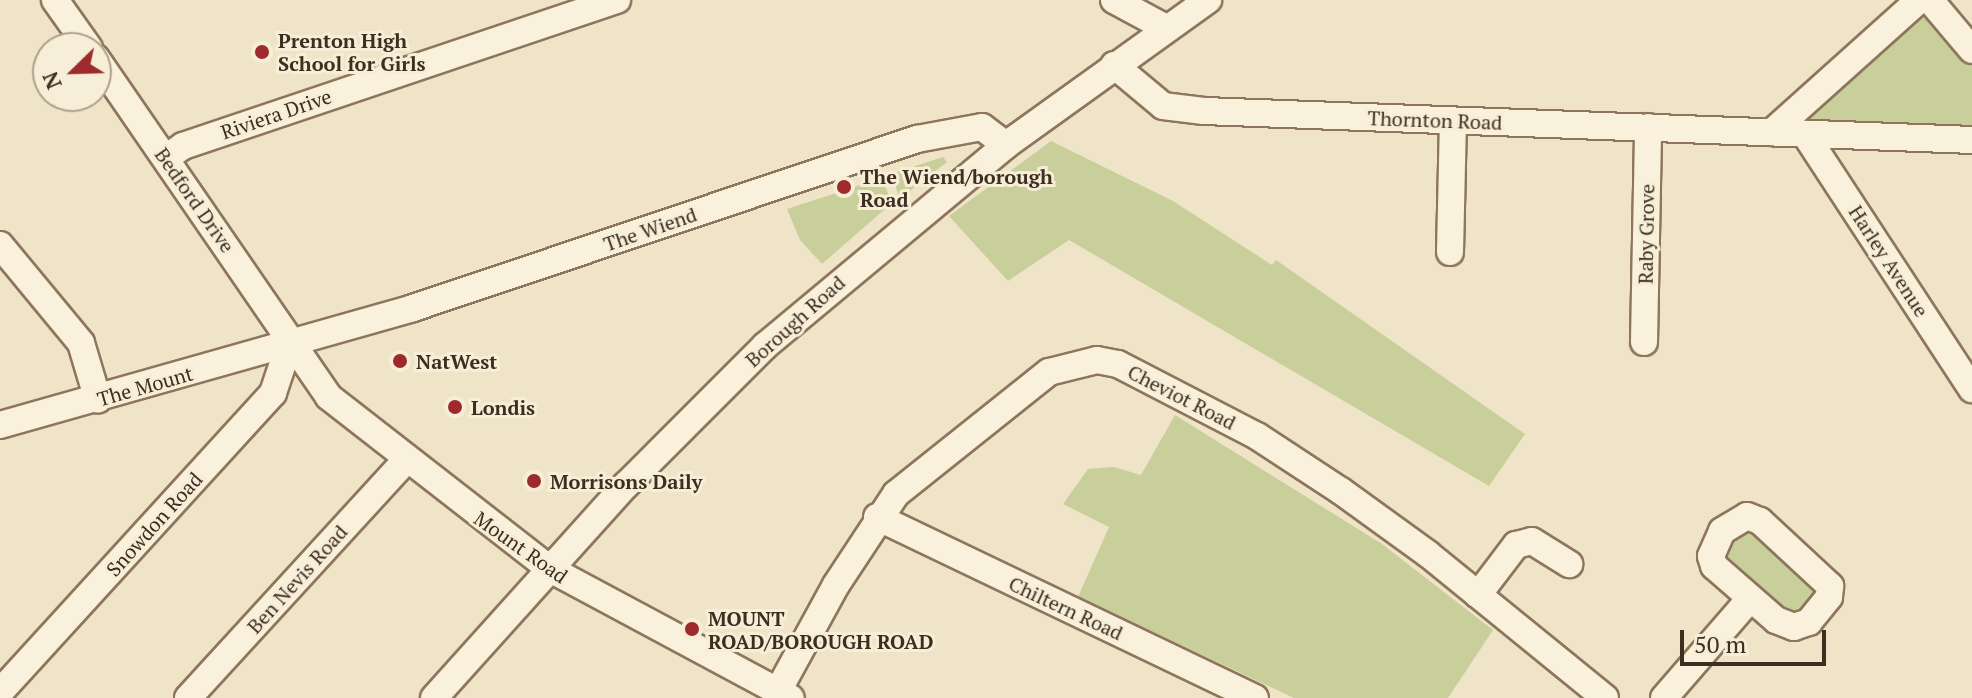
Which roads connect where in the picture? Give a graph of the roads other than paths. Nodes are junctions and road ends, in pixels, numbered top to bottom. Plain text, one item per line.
1 (55, 0) edge
2 (617, 0) edge
3 (1114, 0) edge
4 (1208, 0) edge
5 (1919, 0) edge
6 (1930, 0) edge
7 (1166, 28) junction
8 (78, 32) edge
9 (1972, 50) edge
10 (1114, 65) junction
11 (112, 81) edge
12 (1453, 121) junction
13 (1648, 127) junction
14 (1772, 132) junction
15 (1805, 134) junction
16 (1972, 140) edge
17 (1006, 145) junction
18 (166, 158) junction
19 (0, 245) edge
20 (1450, 252) dead end
21 (1644, 342) dead end
22 (289, 345) junction
23 (1972, 389) edge
24 (98, 400) junction
25 (0, 425) edge
26 (406, 460) junction
27 (877, 517) junction
28 (1569, 564) dead end
29 (550, 569) junction
30 (1478, 595) junction
31 (1748, 601) junction
32 (0, 692) edge
33 (784, 695) edge
34 (188, 698) edge
35 (434, 698) edge
36 (1255, 698) edge
37 (1605, 698) edge
38 (1664, 698) edge

1 - 8 street
2 - 18 street, Riviera Drive
3 - 7 street
4 - 7 street, Borough Road
5 - 14 street
6 - 9 street
7 - 10 street, Borough Road
10 - 12 street, Thornton Road
10 - 17 street, Borough Road
11 - 18 street, Bedford Drive
12 - 13 street, Thornton Road
12 - 20 street
13 - 14 street, Thornton Road
13 - 21 street, Raby Grove
14 - 15 street, Thornton Road
15 - 16 street, Thornton Road
15 - 23 street, Harley Avenue
17 - 22 street, The Wiend
17 - 29 street, Borough Road
18 - 22 street, Bedford Drive
19 - 24 street
22 - 24 street, The Mount
22 - 26 street, Mount Road
22 - 32 street, Snowdon Road
24 - 25 street, The Mount
26 - 29 street, Mount Road
26 - 34 street, Ben Nevis Road
27 - 30 street, Cheviot Road
27 - 33 street, Cheviot Road
27 - 36 street, Chiltern Road
28 - 30 street
29 - 33 street, Mount Road
29 - 35 street, Borough Road
30 - 37 street, Cheviot Road
31 - 31 street
31 - 38 street

